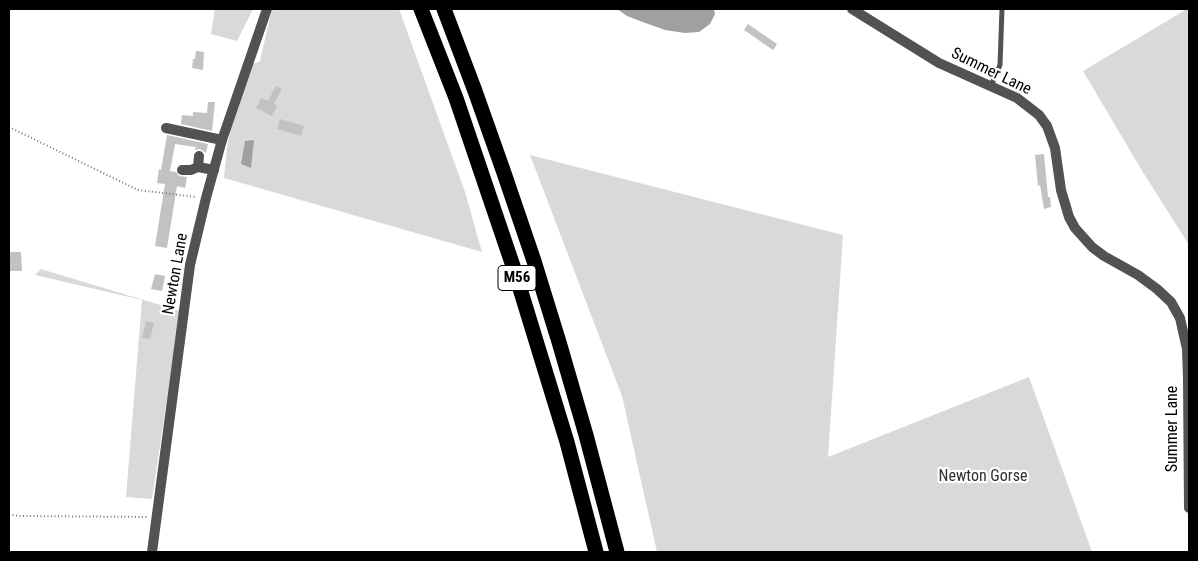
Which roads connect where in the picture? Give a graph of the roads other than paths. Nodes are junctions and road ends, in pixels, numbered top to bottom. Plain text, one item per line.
1 (266, 9) edge
2 (421, 9) edge
3 (444, 9) edge
4 (852, 9) edge
5 (1002, 9) edge
6 (990, 86) junction
7 (166, 128) dead end
8 (222, 140) junction
9 (199, 156) dead end
10 (198, 168) junction
11 (182, 170) dead end
12 (214, 170) junction
13 (1189, 508) edge
14 (152, 552) edge
15 (596, 552) edge
16 (618, 552) edge

1 - 8 street, Newton Lane
2 - 15 highway, M56
3 - 16 highway, M56
4 - 6 street, Summer Lane
5 - 6 lane
6 - 13 street, Summer Lane
7 - 8 street
8 - 12 street, Newton Lane
9 - 10 street
10 - 11 street
10 - 12 street
12 - 14 street, Newton Lane

